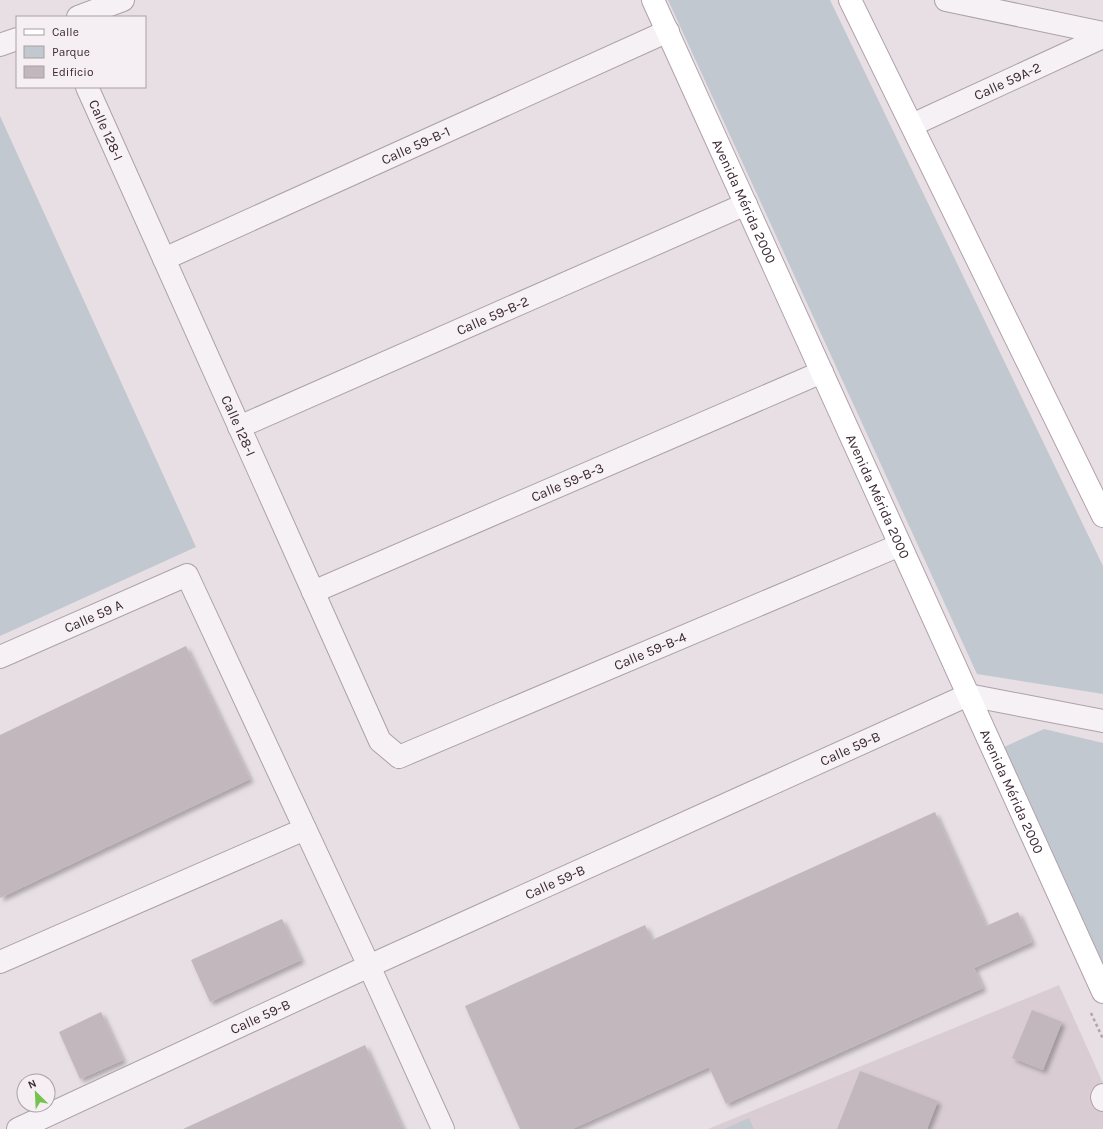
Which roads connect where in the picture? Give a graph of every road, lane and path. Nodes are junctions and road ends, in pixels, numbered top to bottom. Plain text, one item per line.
1 (123, 0) edge
2 (653, 0) edge
3 (850, 0) edge
4 (946, 0) edge
5 (81, 16) edge
6 (668, 31) junction
7 (1103, 33) edge
8 (1103, 37) edge
9 (87, 88) edge
10 (912, 125) junction
11 (746, 204) junction
12 (164, 259) junction
13 (822, 372) junction
14 (239, 427) junction
15 (1103, 516) edge
16 (900, 545) junction
17 (313, 592) junction
18 (0, 657) edge
19 (968, 695) junction
20 (1103, 721) edge
21 (399, 756) joint
22 (305, 829) junction
23 (0, 962) edge
24 (369, 966) junction
25 (1103, 992) edge
26 (1103, 1095) edge
27 (1103, 1100) edge
28 (18, 1129) edge
29 (443, 1129) edge

1 - 5 street
2 - 6 main road, Avenida Mérida 2000
3 - 10 main road
4 - 7 street
6 - 11 main road, Avenida Mérida 2000
6 - 12 street, Calle 59-B-1
8 - 10 street, Calle 59A-2
9 - 12 street, Calle 128-I
10 - 15 main road
11 - 13 main road, Avenida Mérida 2000
11 - 14 street, Calle 59-B-2
12 - 14 street, Calle 128-I
13 - 16 main road, Avenida Mérida 2000
13 - 17 street, Calle 59-B-3
14 - 17 street, Calle 128-I
16 - 19 main road, Avenida Mérida 2000
16 - 21 street, Calle 59-B-4
17 - 21 street, Calle 128-I
18 - 22 street, Calle 59 A
19 - 20 street
19 - 24 street, Calle 59-B
19 - 25 main road, Avenida Mérida 2000
22 - 23 street
22 - 24 street
24 - 28 street, Calle 59-B
24 - 29 street
26 - 27 street

